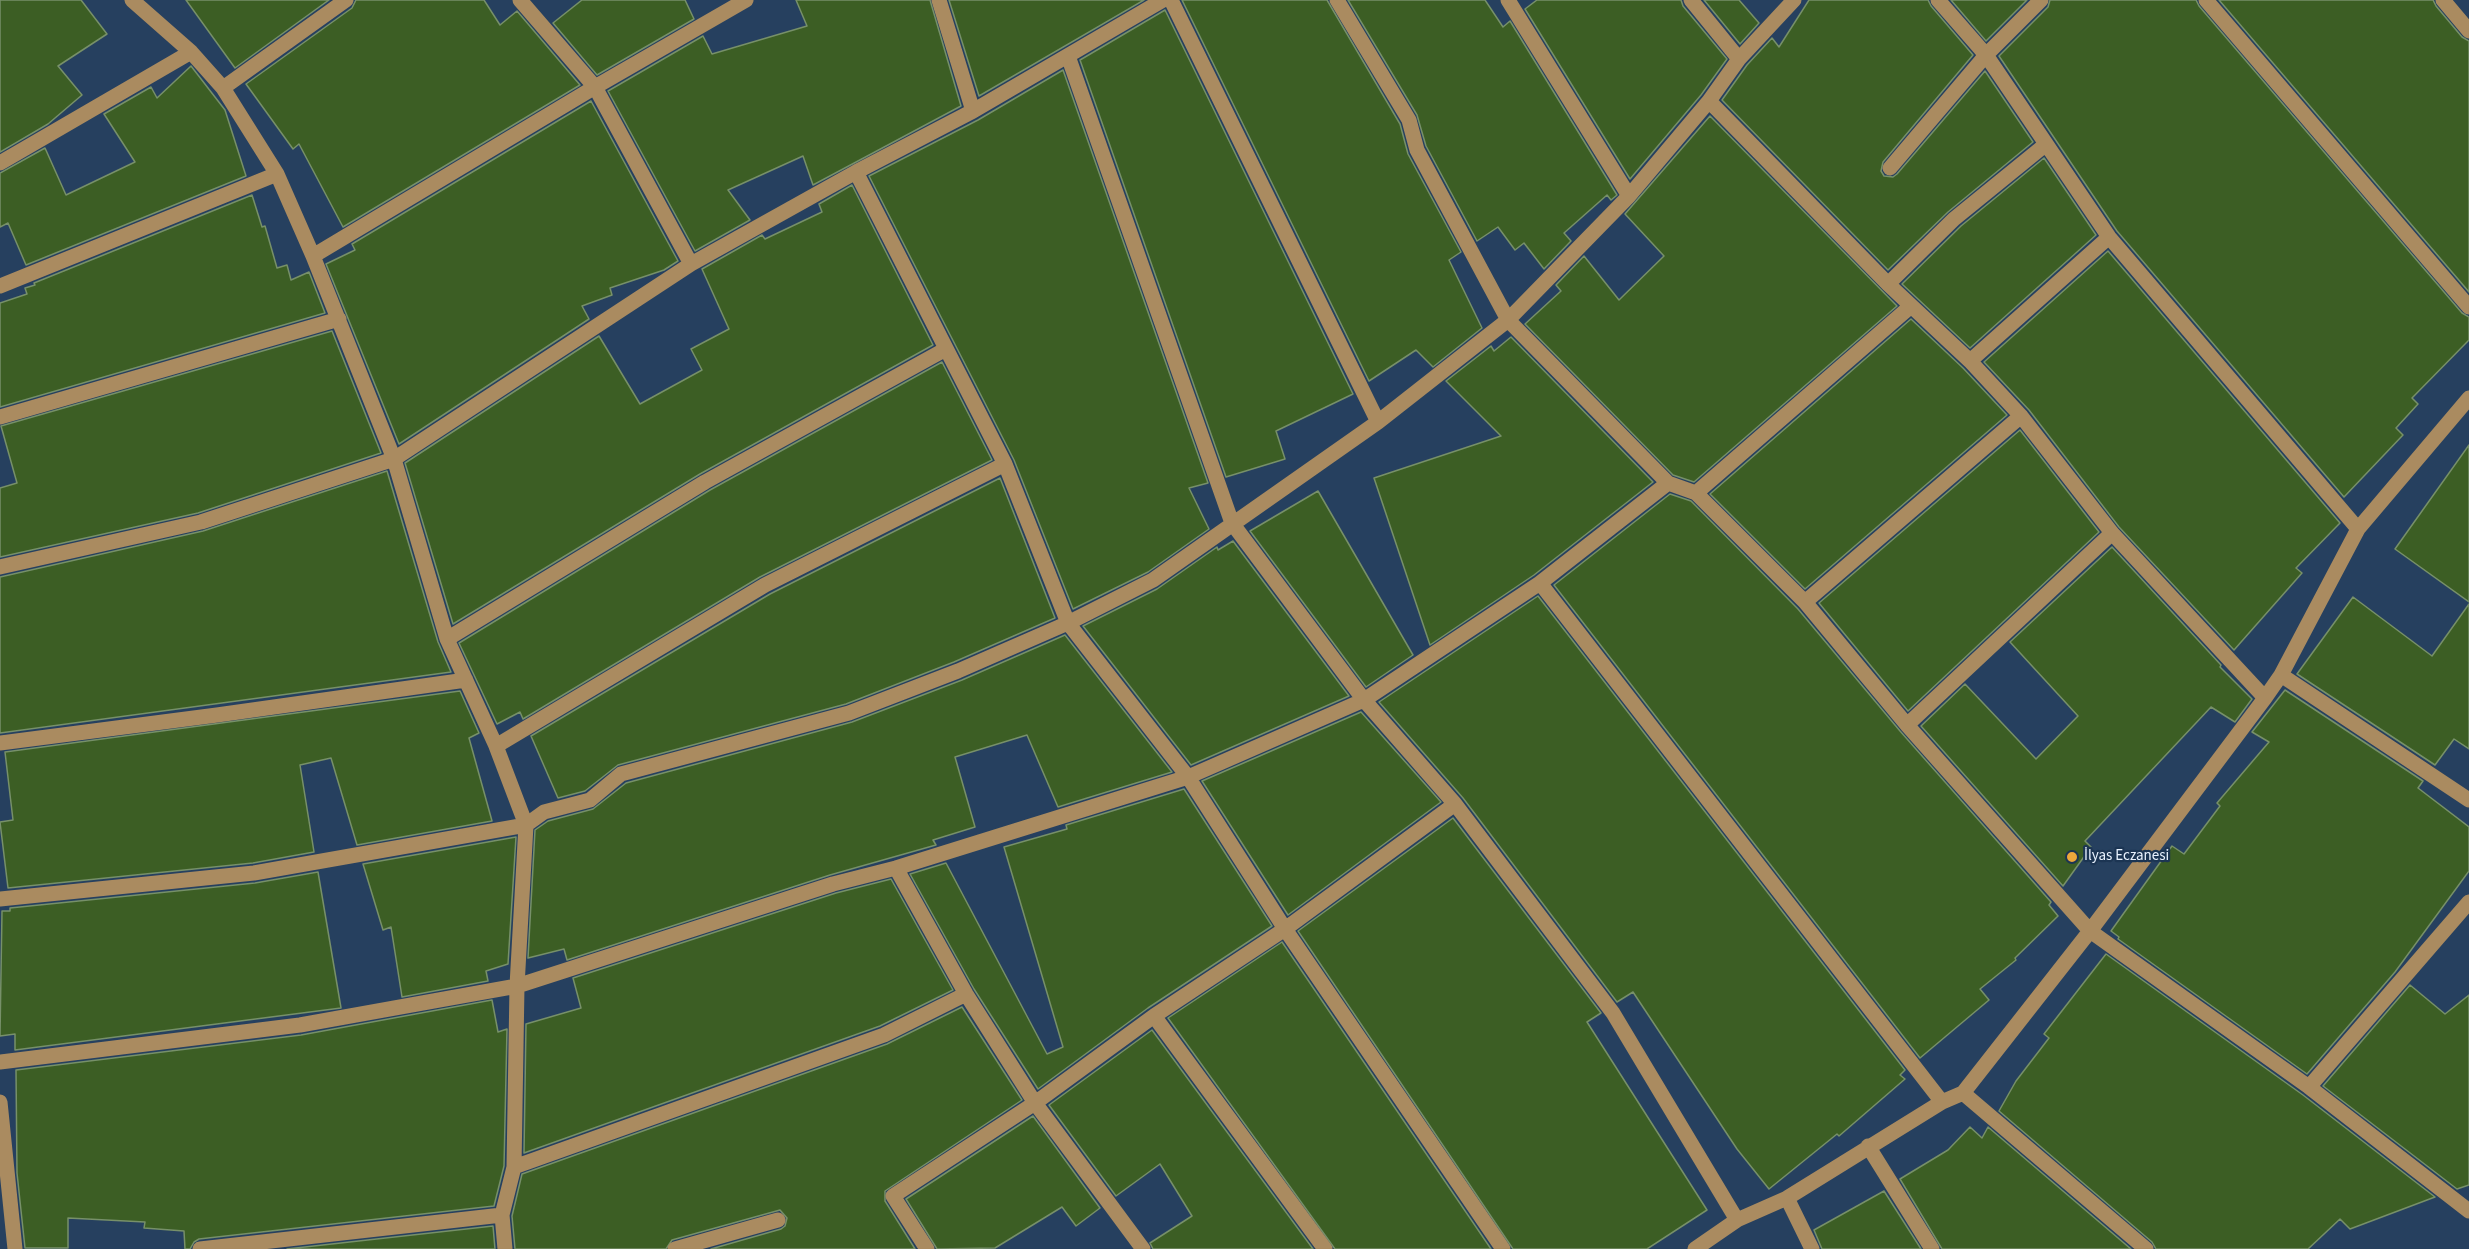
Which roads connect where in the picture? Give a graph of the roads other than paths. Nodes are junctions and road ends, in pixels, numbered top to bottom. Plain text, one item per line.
1 (132, 0) edge
2 (346, 0) edge
3 (520, 0) edge
4 (746, 0) edge
5 (939, 0) edge
6 (1163, 0) edge
7 (1171, 0) edge
8 (1337, 0) edge
9 (1508, 0) edge
10 (1691, 0) edge
11 (1794, 0) edge
12 (1938, 0) edge
13 (2041, 0) edge
14 (2206, 0) edge
15 (2444, 0) edge
16 (2469, 31) edge
17 (190, 52) junction
18 (1068, 56) junction
19 (1986, 56) junction
20 (1739, 59) junction
21 (595, 87) junction
22 (223, 88) junction
23 (1709, 101) junction
24 (973, 111) junction
25 (2044, 145) junction
26 (0, 163) edge
27 (1890, 168) dead end
28 (856, 172) junction
29 (277, 174) junction
30 (1629, 196) junction
31 (2109, 237) junction
32 (313, 256) junction
33 (691, 264) junction
34 (1888, 284) junction
35 (0, 286) edge
36 (1911, 306) junction
37 (2469, 307) edge
38 (339, 320) junction
39 (1508, 320) junction
40 (946, 349) junction
41 (1970, 361) junction
42 (2469, 398) edge
43 (2021, 416) junction
44 (0, 417) edge
45 (1378, 422) junction
46 (394, 459) junction
47 (1005, 464) junction
48 (1668, 483) junction
49 (1696, 493) junction
50 (1232, 523) junction
51 (2358, 529) junction
52 (2112, 533) junction
53 (0, 567) edge
54 (1540, 583) junction
55 (1805, 602) junction
56 (1068, 623) junction
57 (447, 639) junction
58 (2281, 675) junction
59 (466, 680) junction
60 (2265, 698) junction
61 (1364, 700) junction
62 (1907, 724) junction
63 (0, 743) edge
64 (496, 746) junction
65 (1188, 777) junction
66 (2469, 800) edge
67 (1455, 804) junction
68 (526, 825) junction
69 (896, 868) junction
70 (0, 899) edge
71 (2469, 902) edge
72 (1285, 929) junction
73 (2091, 931) junction
74 (517, 986) junction
75 (966, 994) junction
76 (1154, 1016) junction
77 (0, 1062) edge
78 (2309, 1087) junction
79 (1964, 1093) junction
80 (0, 1102) edge
81 (1942, 1102) junction
82 (1035, 1103) junction
83 (1868, 1146) junction
84 (514, 1167) junction
85 (1787, 1198) junction
86 (2469, 1211) edge
87 (502, 1215) junction
88 (778, 1220) dead end
89 (1737, 1220) junction
90 (15, 1249) edge
91 (200, 1249) edge
92 (505, 1249) edge
93 (675, 1249) edge
94 (927, 1249) edge
95 (1143, 1249) edge
96 (1325, 1249) edge
97 (1503, 1249) edge
98 (1695, 1249) edge
99 (1812, 1249) edge
100 (1932, 1249) edge
101 (2146, 1249) edge

1 - 17 street
2 - 22 street
3 - 21 street
4 - 21 street
5 - 24 street
6 - 18 street
7 - 45 street
8 - 39 street
9 - 30 street
10 - 20 street
11 - 20 street
12 - 19 street
13 - 19 street
14 - 37 street
15 - 16 street
17 - 22 street
17 - 26 street
18 - 24 street
18 - 50 street
19 - 25 street
19 - 27 street
20 - 23 street
21 - 32 street
21 - 33 street
22 - 29 street
23 - 30 street
23 - 34 street
24 - 28 street
25 - 31 street
25 - 34 street
28 - 33 street
28 - 40 street
29 - 32 street
29 - 35 street
30 - 39 street
31 - 41 street
31 - 51 street
32 - 38 street
33 - 46 street
34 - 36 street
36 - 41 street
36 - 49 street
38 - 44 street
38 - 46 street
39 - 45 street
39 - 48 street
40 - 47 street
40 - 57 street
41 - 43 street
42 - 51 street
43 - 52 street
43 - 55 street
45 - 50 street
46 - 53 street
46 - 57 street
47 - 56 street
47 - 64 street
48 - 49 street
48 - 54 street
49 - 55 street
50 - 56 street
50 - 61 street
51 - 58 street
52 - 60 street
52 - 62 street
54 - 61 street
54 - 81 street
55 - 62 street
56 - 65 street
56 - 68 street
57 - 59 street
58 - 60 street
58 - 66 street
59 - 63 street
59 - 64 street
60 - 73 street
61 - 65 street
61 - 67 street
62 - 73 street
64 - 68 street
65 - 69 street
65 - 72 street
67 - 72 street
67 - 89 street
68 - 70 street
68 - 74 street
69 - 74 street
69 - 75 street
71 - 78 street
72 - 76 street
72 - 97 street
73 - 78 street
73 - 79 street
74 - 77 street
74 - 84 street
75 - 82 street
75 - 84 street
76 - 82 street
76 - 96 street
78 - 86 street
79 - 81 street
79 - 101 street
80 - 90 street
81 - 83 street
82 - 94 street
82 - 95 street
83 - 85 street
83 - 100 street
84 - 87 street
85 - 89 street
85 - 99 street
87 - 91 street
87 - 92 street
88 - 93 street
89 - 98 street

